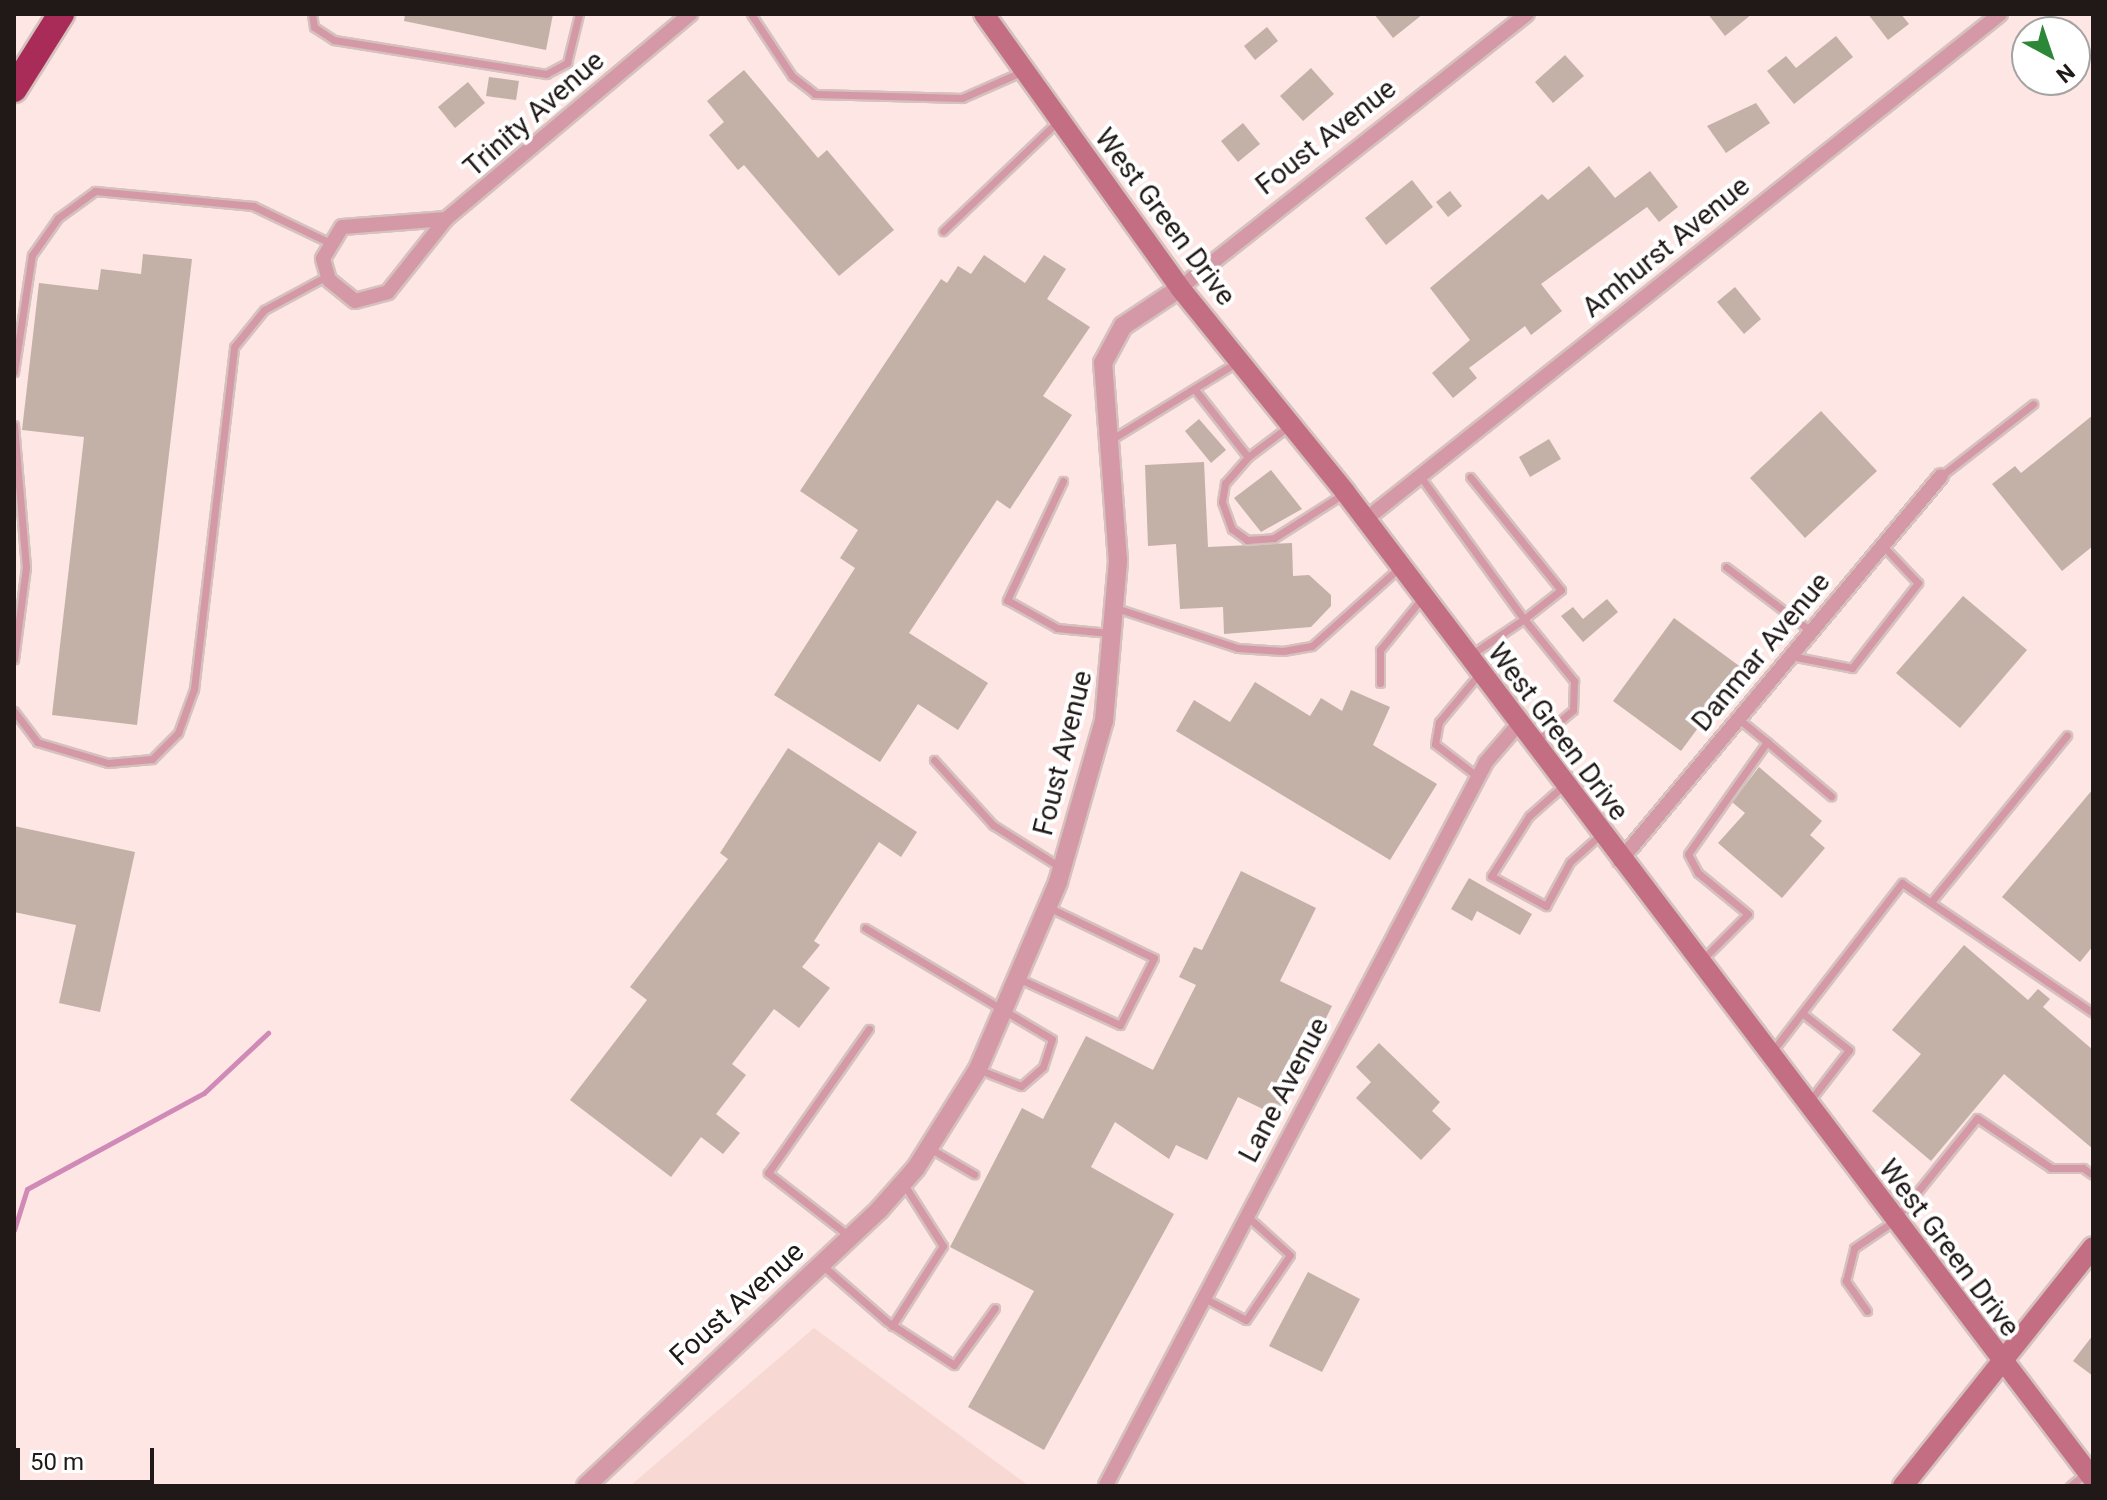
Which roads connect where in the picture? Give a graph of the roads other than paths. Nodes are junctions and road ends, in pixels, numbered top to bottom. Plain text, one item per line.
1 (61, 14) edge
2 (312, 14) edge
3 (579, 14) edge
4 (690, 14) edge
5 (751, 14) edge
6 (984, 14) edge
7 (1527, 14) edge
8 (2000, 14) edge
9 (1021, 72) junction
10 (14, 89) edge
11 (1058, 121) junction
12 (446, 219) junction
13 (943, 231) dead end
14 (328, 242) junction
15 (327, 276) junction
16 (1180, 288) junction
17 (1239, 361) junction
18 (14, 372) edge
19 (1196, 391) junction
20 (2033, 404) dead end
21 (14, 425) edge
22 (1291, 425) junction
23 (1105, 441) junction
24 (1248, 457) junction
25 (1420, 476) junction
26 (1941, 476) joint
27 (1470, 477) dead end
28 (1063, 481) dead end
29 (1345, 492) junction
30 (1365, 520) junction
31 (1883, 546) junction
32 (1400, 567) junction
33 (1726, 567) dead end
34 (1422, 598) junction
35 (1116, 608) junction
36 (1524, 619) junction
37 (1812, 632) junction
38 (1115, 634) junction
39 (1791, 656) junction
40 (14, 659) edge
41 (1473, 666) junction
42 (1380, 683) dead end
43 (14, 711) edge
44 (1739, 719) junction
45 (1517, 726) junction
46 (2067, 735) dead end
47 (1767, 742) junction
48 (1532, 745) junction
49 (934, 760) dead end
50 (1478, 777) junction
51 (1563, 786) junction
52 (1831, 796) dead end
53 (1600, 835) junction
54 (1620, 861) junction
55 (1062, 869) junction
56 (1931, 902) junction
57 (1048, 908) junction
58 (865, 928) dead end
59 (1698, 964) junction
60 (1020, 979) junction
61 (1007, 1006) junction
62 (1802, 1013) junction
63 (2093, 1013) edge
64 (869, 1029) dead end
65 (1768, 1057) junction
66 (978, 1069) junction
67 (1806, 1106) junction
68 (929, 1148) junction
69 (974, 1174) dead end
70 (2093, 1175) edge
71 (903, 1183) junction
72 (1247, 1216) junction
73 (1894, 1221) junction
74 (851, 1237) junction
75 (2093, 1247) edge
76 (822, 1265) junction
77 (1204, 1298) junction
78 (995, 1308) dead end
79 (1867, 1311) dead end
80 (892, 1326) junction
81 (2000, 1362) junction
82 (2090, 1475) edge
83 (1106, 1485) edge
84 (586, 1486) edge
85 (1903, 1486) edge
86 (2070, 1486) edge

1 - 10 highway
2 - 3 lane
4 - 12 street, Trinity Avenue
5 - 9 lane
6 - 9 main road, West Green Drive
7 - 16 street, Foust Avenue
8 - 25 street, Amhurst Avenue
9 - 11 main road, West Green Drive
11 - 13 lane
11 - 16 main road, West Green Drive
12 - 14 street
12 - 15 street, Trinity Avenue
14 - 15 street
14 - 18 lane
15 - 43 lane
16 - 17 main road, West Green Drive
16 - 23 street, Foust Avenue
17 - 19 lane
17 - 22 main road, West Green Drive
19 - 23 lane
19 - 24 lane
20 - 26 lane
21 - 40 lane
22 - 24 lane
22 - 29 main road, West Green Drive
23 - 35 street, Foust Avenue
24 - 29 lane
25 - 30 street, Amhurst Avenue
25 - 36 lane
26 - 31 street, Danmar Avenue
27 - 36 lane
28 - 38 lane
29 - 30 main road, West Green Drive
30 - 32 main road, West Green Drive
31 - 37 street, Danmar Avenue
31 - 39 lane
32 - 34 main road, West Green Drive
32 - 35 lane
33 - 37 lane
34 - 41 main road, West Green Drive
34 - 42 lane
35 - 38 street, Foust Avenue
36 - 41 lane
36 - 48 lane
37 - 39 street, Danmar Avenue
38 - 55 street, Foust Avenue
39 - 44 street, Danmar Avenue
41 - 45 main road, West Green Drive
41 - 50 lane
44 - 47 lane
44 - 54 street, Danmar Avenue
45 - 48 main road, West Green Drive
45 - 50 street, Lane Avenue
46 - 56 lane
47 - 52 lane
47 - 59 lane
48 - 51 main road, West Green Drive
49 - 55 lane
50 - 72 street, Lane Avenue
51 - 53 main road, West Green Drive
51 - 53 lane
53 - 54 main road, West Green Drive
54 - 59 main road, West Green Drive
55 - 57 street, Foust Avenue
56 - 62 lane
56 - 63 lane
57 - 60 street, Foust Avenue
57 - 60 lane
58 - 61 lane
59 - 65 main road, West Green Drive
60 - 61 street, Foust Avenue
61 - 66 street, Foust Avenue
61 - 66 lane
62 - 65 lane
62 - 67 lane
64 - 74 lane
65 - 67 main road, West Green Drive
66 - 68 street, Foust Avenue
67 - 73 main road, West Green Drive
68 - 69 lane
68 - 71 street, Foust Avenue
70 - 73 lane
71 - 74 street, Foust Avenue
71 - 80 lane
72 - 77 street, Lane Avenue
72 - 77 lane
73 - 79 lane
73 - 81 main road, West Green Drive
74 - 76 street, Foust Avenue
75 - 81 main road
76 - 80 lane
76 - 84 street, Foust Avenue
77 - 83 street, Lane Avenue
78 - 80 lane
81 - 82 main road, West Green Drive
81 - 85 main road
82 - 86 lane

